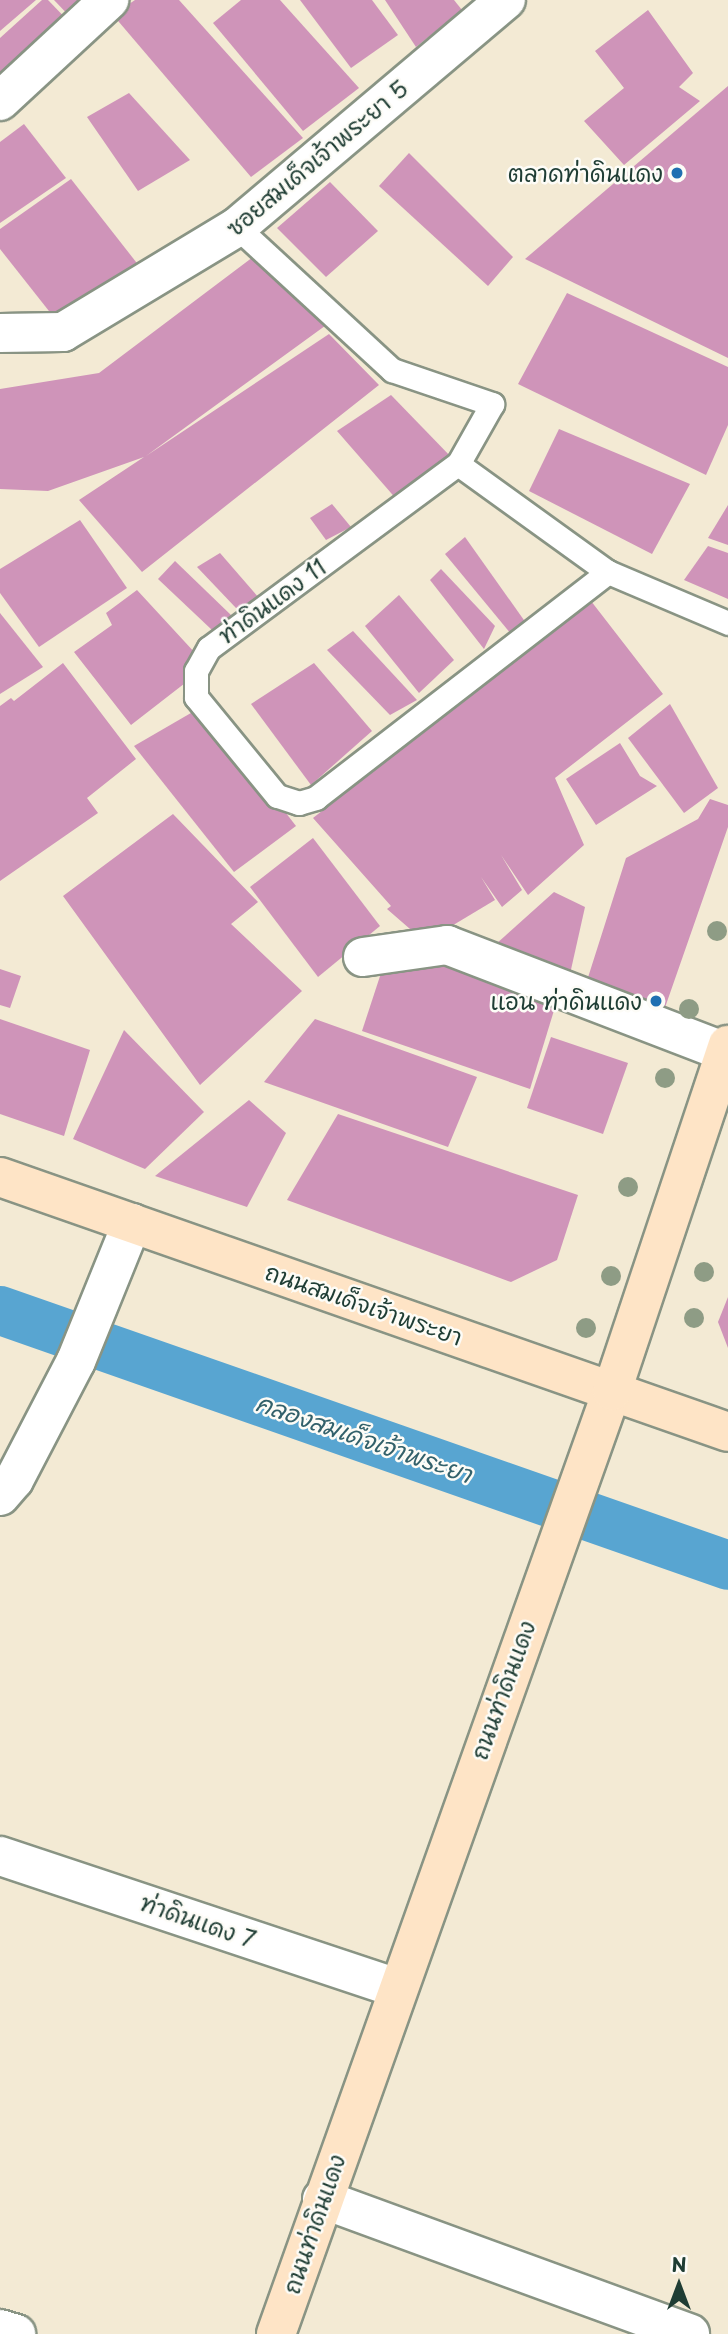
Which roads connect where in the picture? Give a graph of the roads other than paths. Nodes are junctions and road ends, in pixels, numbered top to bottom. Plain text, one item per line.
1 (110, 0) edge
2 (506, 0) edge
3 (0, 101) edge
4 (237, 227) junction
5 (0, 332) edge
6 (458, 464) junction
7 (608, 572) junction
8 (728, 623) edge
9 (363, 957) dead end
10 (727, 1048) edge
11 (0, 1177) edge
12 (132, 1223) junction
13 (612, 1391) junction
14 (728, 1432) edge
15 (0, 1496) edge
16 (0, 1855) edge
17 (396, 1988) junction
18 (323, 2199) junction
19 (0, 2329) edge
20 (16, 2334) edge
21 (276, 2334) edge
22 (690, 2334) edge

1 - 3 street
2 - 4 street, ซอยสมเด็จเจ้าพระยา 5
4 - 5 street, ซอยสมเด็จเจ้าพระยา 5
4 - 6 lane
6 - 7 lane
6 - 7 lane, ท่าดินแดง 11
7 - 8 lane
9 - 10 street
10 - 13 street, ถนนท่าดินแดง
11 - 12 street, ถนนสมเด็จเจ้าพระยา
12 - 13 street, ถนนสมเด็จเจ้าพระยา
12 - 15 street
13 - 14 street, ถนนสมเด็จเจ้าพระยา
13 - 17 street, ถนนท่าดินแดง
16 - 17 street, ท่าดินแดง 7
17 - 18 street, ถนนท่าดินแดง
18 - 21 street, ถนนท่าดินแดง
18 - 22 street
19 - 20 street

